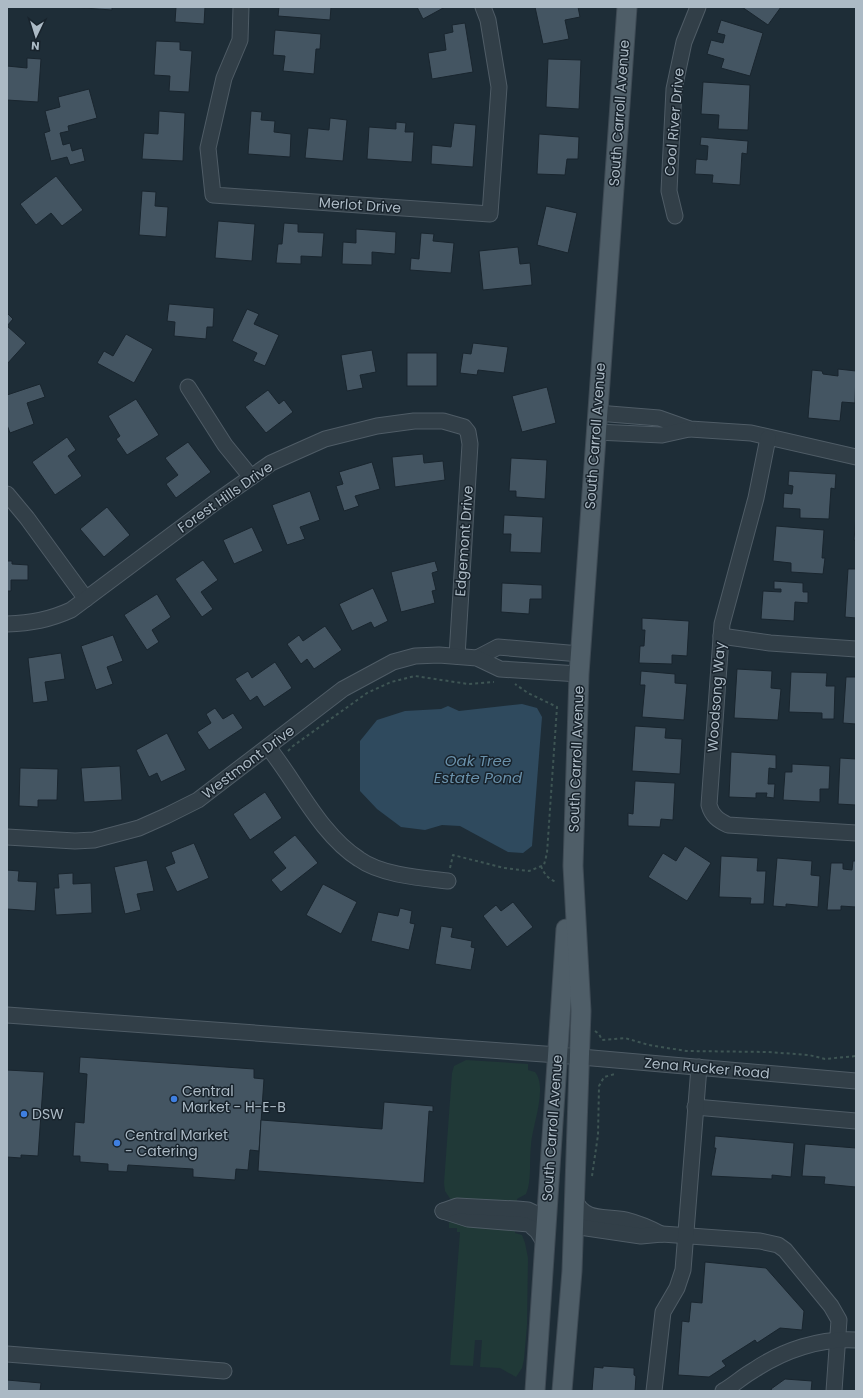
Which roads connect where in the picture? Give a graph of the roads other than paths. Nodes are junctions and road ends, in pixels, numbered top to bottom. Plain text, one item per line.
1 (241, 7) edge
2 (483, 7) edge
3 (627, 7) edge
4 (698, 7) edge
5 (675, 216) dead end
6 (188, 387) dead end
7 (596, 422) junction
8 (464, 427) joint
9 (768, 438) junction
10 (856, 458) edge
11 (251, 477) junction
12 (7, 494) edge
13 (86, 599) junction
14 (7, 624) edge
15 (721, 636) junction
16 (856, 649) edge
17 (580, 654) junction
18 (457, 656) junction
19 (477, 658) junction
20 (579, 674) junction
21 (268, 747) junction
22 (856, 833) edge
23 (7, 836) edge
24 (573, 866) junction
25 (448, 881) road end
26 (7, 1015) edge
27 (558, 1055) junction
28 (580, 1057) junction
29 (699, 1067) junction
30 (856, 1081) edge
31 (695, 1107) junction
32 (856, 1121) edge
33 (551, 1150) junction
34 (574, 1199) junction
35 (545, 1218) junction
36 (573, 1226) junction
37 (662, 1234) junction
38 (685, 1236) junction
39 (544, 1242) junction
40 (570, 1294) junction
41 (839, 1339) junction
42 (856, 1340) edge
43 (7, 1354) edge
44 (224, 1371) dead end
45 (535, 1391) edge
46 (562, 1391) edge
47 (654, 1391) edge
48 (723, 1391) edge
49 (834, 1391) edge

1 - 2 street, Merlot Drive
3 - 7 main road, South Carroll Avenue
4 - 5 street, Cool River Drive
6 - 11 street
7 - 9 street
7 - 17 main road, South Carroll Avenue
8 - 11 street, Forest Hills Drive
8 - 18 street, Edgemont Drive
9 - 10 street
9 - 15 street, Woodsong Way
11 - 13 street, Forest Hills Drive
12 - 13 street
13 - 14 street, Forest Hills Drive
15 - 16 street
15 - 22 street, Woodsong Way
17 - 19 street
17 - 20 main road, South Carroll Avenue
18 - 19 street, Westmont Drive
18 - 21 street, Westmont Drive
19 - 20 street, Westmont Drive
20 - 24 main road, South Carroll Avenue
21 - 23 street, Westmont Drive
21 - 25 street
24 - 27 main road, South Carroll Avenue
24 - 28 main road, South Carroll Avenue
26 - 27 street, Zena Rucker Road
27 - 28 street, Zena Rucker Road
27 - 33 main road, South Carroll Avenue
28 - 29 street, Zena Rucker Road
28 - 34 main road, South Carroll Avenue
29 - 30 street, Zena Rucker Road
29 - 31 street
31 - 32 street
31 - 38 street
33 - 35 main road, South Carroll Avenue
33 - 36 main road
34 - 36 main road, South Carroll Avenue
34 - 37 street
35 - 39 main road, South Carroll Avenue
35 - 39 street
35 - 40 main road
36 - 37 street
36 - 40 main road, South Carroll Avenue
37 - 38 street
38 - 41 street
38 - 47 street
39 - 45 main road, South Carroll Avenue
40 - 46 main road, South Carroll Avenue
41 - 42 street
41 - 48 street
41 - 49 street
43 - 44 street

